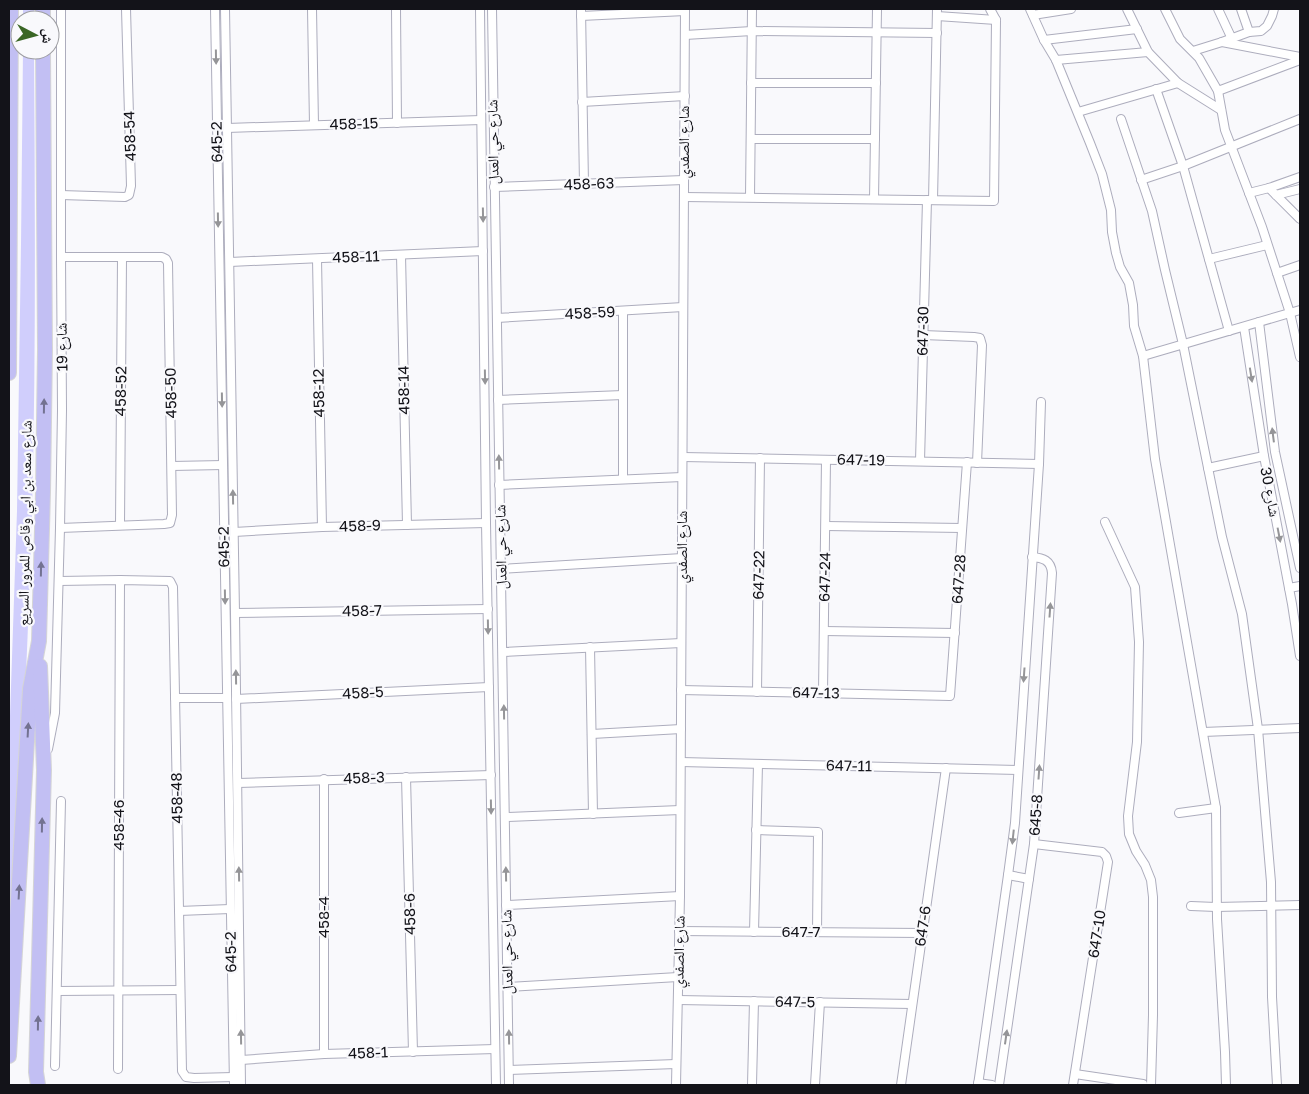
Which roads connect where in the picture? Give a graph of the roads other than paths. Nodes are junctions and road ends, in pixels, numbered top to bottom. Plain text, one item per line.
1 (11, 9) edge
2 (61, 9) edge
3 (126, 9) edge
4 (215, 9) edge
5 (226, 9) edge
6 (312, 9) edge
7 (396, 9) edge
8 (480, 9) edge
9 (492, 9) edge
10 (752, 9) edge
11 (877, 9) edge
12 (990, 9) edge
13 (1071, 9) edge
14 (1127, 9) edge
15 (1165, 9) edge
16 (1218, 9) edge
17 (1241, 9) edge
18 (1274, 9) edge
19 (685, 10) edge
20 (581, 12) edge
21 (937, 12) edge
22 (1032, 12) edge
23 (996, 20) junction
24 (1137, 29) junction
25 (752, 31) junction
26 (876, 31) junction
27 (937, 32) junction
28 (1249, 32) junction
29 (685, 34) junction
30 (1232, 39) junction
31 (1044, 40) junction
32 (1222, 42) junction
33 (1193, 51) junction
34 (1148, 52) junction
35 (1300, 59) edge
36 (43, 60) edge
37 (1056, 60) junction
38 (492, 69) junction
39 (480, 70) junction
40 (876, 82) junction
41 (751, 83) junction
42 (1178, 83) junction
43 (1156, 89) junction
44 (1218, 91) junction
45 (685, 96) junction
46 (582, 102) junction
47 (1220, 110) junction
48 (1078, 112) junction
49 (1121, 119) dead end
50 (1300, 119) edge
51 (481, 120) junction
52 (397, 122) junction
53 (314, 125) junction
54 (227, 128) junction
55 (751, 138) junction
56 (875, 139) junction
57 (1231, 147) junction
58 (1182, 166) junction
59 (1300, 177) edge
60 (684, 180) junction
61 (1141, 180) junction
62 (584, 184) junction
63 (494, 187) junction
64 (1268, 188) junction
65 (1300, 189) edge
66 (1249, 193) junction
67 (61, 195) junction
68 (1276, 195) junction
69 (684, 196) junction
70 (750, 197) junction
71 (874, 199) junction
72 (930, 200) junction
73 (1300, 219) edge
74 (1267, 245) junction
75 (483, 251) junction
76 (401, 255) junction
77 (61, 257) junction
78 (122, 258) junction
79 (317, 258) junction
80 (1209, 259) junction
81 (230, 262) junction
82 (1300, 265) edge
83 (1276, 273) junction
84 (683, 307) junction
85 (1300, 310) edge
86 (623, 311) junction
87 (1290, 313) junction
88 (496, 318) junction
89 (1259, 322) junction
90 (1296, 324) edge
91 (1244, 327) junction
92 (1229, 331) junction
93 (923, 335) junction
94 (1183, 344) junction
95 (1143, 356) junction
96 (1300, 357) edge
97 (9, 372) edge
98 (221, 381) junction
99 (232, 382) junction
100 (623, 394) junction
101 (498, 400) junction
102 (1041, 402) dead end
103 (485, 434) junction
104 (498, 434) junction
105 (1264, 456) junction
106 (683, 457) junction
107 (760, 458) junction
108 (826, 460) junction
109 (920, 461) junction
110 (967, 462) junction
111 (977, 462) junction
112 (223, 464) junction
113 (1039, 464) junction
114 (172, 466) junction
115 (1208, 468) junction
116 (682, 477) junction
117 (623, 479) junction
118 (499, 485) junction
119 (486, 522) junction
120 (1105, 522) dead end
121 (120, 525) junction
122 (407, 525) junction
123 (826, 526) junction
124 (322, 527) junction
125 (60, 528) junction
126 (962, 528) junction
127 (234, 532) junction
128 (1032, 557) junction
129 (682, 558) junction
130 (1300, 568) edge
131 (234, 569) junction
132 (224, 570) junction
133 (501, 570) junction
134 (120, 580) junction
135 (59, 581) junction
136 (1300, 586) edge
137 (1289, 588) junction
138 (488, 609) junction
139 (236, 613) junction
140 (824, 631) junction
141 (955, 634) junction
142 (39, 641) junction
143 (681, 643) junction
144 (590, 647) junction
145 (503, 652) junction
146 (1300, 656) edge
147 (489, 687) junction
148 (681, 690) junction
149 (757, 692) junction
150 (823, 694) junction
151 (950, 696) joint
152 (175, 698) junction
153 (227, 698) junction
154 (236, 699) junction
155 (1300, 728) edge
156 (681, 729) junction
157 (1258, 730) junction
158 (1203, 732) junction
159 (592, 734) junction
160 (681, 762) junction
161 (758, 764) junction
162 (946, 768) junction
163 (44, 770) junction
164 (1018, 770) junction
165 (490, 774) junction
166 (406, 777) junction
167 (324, 779) junction
168 (238, 783) junction
169 (61, 801) dead end
170 (1216, 808) junction
171 (680, 810) junction
172 (1179, 813) dead end
173 (593, 814) junction
174 (505, 817) junction
175 (756, 830) junction
176 (1034, 844) junction
177 (1008, 875) junction
178 (1029, 878) junction
179 (680, 896) junction
180 (506, 905) junction
181 (1300, 905) edge
182 (1192, 906) dead end
183 (1271, 906) junction
184 (1216, 907) junction
185 (230, 909) junction
186 (179, 911) junction
187 (679, 931) junction
188 (754, 932) junction
189 (817, 932) junction
190 (922, 933) junction
191 (493, 940) junction
192 (506, 940) junction
193 (678, 978) junction
194 (508, 988) junction
195 (180, 990) junction
196 (57, 991) junction
197 (119, 991) junction
198 (678, 1000) junction
199 (754, 1001) junction
200 (820, 1002) junction
201 (912, 1004) junction
202 (495, 1049) junction
203 (413, 1052) junction
204 (324, 1054) junction
205 (9, 1056) edge
206 (241, 1060) junction
207 (509, 1061) junction
208 (495, 1062) junction
209 (676, 1064) junction
210 (54, 1066) dead end
211 (118, 1069) dead end
212 (509, 1070) junction
213 (1075, 1074) junction
214 (234, 1081) edge
215 (978, 1084) edge
216 (38, 1085) edge
217 (241, 1085) edge
218 (496, 1085) edge
219 (509, 1085) edge
220 (676, 1085) edge
221 (752, 1085) edge
222 (816, 1085) edge
223 (900, 1085) edge
224 (992, 1085) edge
225 (999, 1085) edge
226 (1073, 1085) edge
227 (1143, 1085) edge
228 (1151, 1085) edge
229 (1226, 1085) edge
230 (1277, 1085) edge

1 - 97 highway
2 - 67 street, شارع 19
3 - 67 street, 458-54
4 -> 98 street, 645-2
5 - 54 street, 645-2
6 - 53 street
7 - 52 street
8 - 39 street, شارع حي العدل
9 - 38 street, شارع حي العدل
10 - 25 street
11 - 26 street
12 - 23 street
13 - 22 street
14 - 24 street
15 - 33 street
16 - 30 street
17 - 28 street
18 - 28 street
19 - 20 street
19 - 29 street, شارع الصفدي
20 - 46 street
21 - 23 street
21 - 27 street, 647-30
22 - 31 street
23 - 72 street
24 - 31 street
24 - 34 street
25 - 26 street
25 - 29 street
25 - 41 street
26 - 27 street
26 - 40 street
27 - 72 street, 647-30
28 - 30 street
29 - 45 street, شارع الصفدي
30 - 32 street
31 - 37 street
32 - 33 street
32 - 35 street
33 - 44 street
34 - 37 street
34 - 42 street
35 - 44 street
142 -> 36 highway, شارع سعد بن ابي وقاص للمرور السريع
37 - 48 street
38 - 39 street
38 - 63 street, شارع حي العدل
39 - 51 street, شارع حي العدل
40 - 41 street
40 - 56 street
41 - 55 street
42 - 43 street
42 - 47 street
43 - 48 street
43 - 58 street
44 - 47 street
45 - 46 street
45 - 60 street, شارع الصفدي
46 - 62 street
47 - 57 street
48 - 95 street
49 - 61 street
50 - 57 street
51 - 52 street, 458-15
51 -> 75 street, شارع حي العدل
52 - 53 street, 458-15
53 - 54 street, 458-15
54 - 81 street, 645-2
55 - 56 street
55 - 70 street
56 - 71 street
57 - 58 street
57 - 66 street
58 - 61 street
58 - 80 street
59 - 64 street
60 - 62 street, 458-63
60 - 69 street, شارع الصفدي
61 - 94 street
62 - 63 street, 458-63
63 - 88 street, شارع حي العدل
64 - 66 street
64 - 68 street
65 - 68 street
66 - 74 street
67 - 77 street, شارع 19
68 - 73 street
69 - 70 street
69 - 84 street, شارع الصفدي
70 - 71 street
71 - 72 street
72 - 93 street, 647-30
74 - 80 street
74 - 83 street
75 - 76 street, 458-11
75 -> 103 street, شارع حي العدل
76 - 79 street, 458-11
76 - 122 street, 458-14
77 - 78 street, 458-50
77 - 125 street, شارع 19
78 - 114 street, 458-50
78 - 121 street, 458-52
79 - 81 street, 458-11
79 - 124 street, 458-12
80 - 92 street
81 - 99 street, 645-2
82 - 83 street
83 - 87 street
84 - 86 street, 458-59
84 - 106 street, شارع الصفدي
85 - 87 street
86 - 88 street, 458-59
86 - 100 street
87 - 89 street
87 - 90 street
88 - 101 street, شارع حي العدل
89 - 91 street
130 -> 89 street, شارع 30
90 - 96 street
91 - 92 street
91 -> 105 street, شارع 30
92 - 94 street
93 - 109 street, 647-30
93 - 111 street
94 - 95 street
94 - 115 street
95 - 158 street
98 - 99 street
98 -> 112 street, 645-2
127 -> 99 street, 645-2
100 - 101 street
100 - 117 street
101 - 104 street, شارع حي العدل
102 - 113 street, 645-8
103 - 104 street
103 - 119 street, شارع حي العدل
118 -> 104 street, شارع حي العدل
105 - 115 street
105 -> 137 street, شارع 30
106 - 107 street, 647-19
106 - 116 street, شارع الصفدي
107 - 108 street, 647-19
107 - 149 street, 647-22
108 - 109 street, 647-19
108 - 123 street, 647-24
109 - 110 street, 647-19
110 - 111 street, 647-19
110 - 126 street, 647-28
111 - 113 street, 647-19
112 - 114 street
112 - 132 street, 645-2
113 - 128 street, 645-8
114 - 121 street, 458-50
115 - 157 street
116 - 117 street
116 - 129 street, شارع الصفدي
117 - 118 street
118 - 133 street, شارع حي العدل
119 - 122 street, 458-9
119 - 138 street, شارع حي العدل
120 - 228 street
121 - 125 street, 458-50
122 - 124 street, 458-9
123 - 126 street
123 - 140 street, 647-24
124 - 127 street, 458-9
125 - 135 street, شارع 19
126 - 141 street, 647-28
127 - 131 street, 645-2
128 -> 164 street, 645-8
176 -> 128 street, 645-8
129 - 133 street
129 - 143 street, شارع الصفدي
131 - 132 street
131 - 139 street, 645-2
132 -> 153 street, 645-2
133 - 145 street, شارع حي العدل
134 - 135 street, 458-48
134 - 152 street, 458-48
134 - 197 street, 458-46
135 - 163 street, شارع 19
136 - 137 street
137 - 146 street, شارع 30
138 - 139 street, 458-7
138 -> 147 street, شارع حي العدل
154 -> 139 street, 645-2
140 - 141 street
140 - 150 street, 647-24
141 - 151 street, 647-28
142 - 163 highway
205 -> 142 highway, شارع سعد بن ابي وقاص للمرور السريع
143 - 144 street
143 - 148 street, شارع الصفدي
144 - 145 street
144 - 159 street
174 -> 145 street, شارع حي العدل
147 - 154 street, 458-5
147 - 165 street, شارع حي العدل
148 - 149 street, 647-13
148 - 156 street, شارع الصفدي
149 - 150 street, 647-13
150 - 151 street, 647-13
152 - 153 street
152 - 186 street, 458-48
153 - 185 street, 645-2
154 - 168 street, 645-2
155 - 157 street
156 - 159 street
156 - 160 street, شارع الصفدي
157 - 158 street
157 - 183 street
158 - 170 street
159 - 173 street
160 - 161 street, 647-11
160 - 171 street, شارع الصفدي
161 - 162 street, 647-11
161 - 175 street
162 - 164 street, 647-11
162 - 190 street, 647-6
216 -> 163 highway
164 -> 177 street, 645-8
165 - 166 street, 458-3
165 -> 191 street, شارع حي العدل
166 - 167 street, 458-3
166 - 203 street, 458-6
167 - 168 street, 458-3
167 - 204 street, 458-4
206 -> 168 street, 645-2
169 - 196 street
170 - 172 street
170 - 184 street
171 - 173 street
171 - 179 street, شارع الصفدي
173 - 174 street
180 -> 174 street, شارع حي العدل
175 - 188 street
175 - 189 street
176 - 178 street, 645-8
176 - 213 street, 647-10
177 - 178 street
177 - 215 street, 645-8
225 -> 178 street, 645-8
179 - 180 street
179 - 187 street, شارع الصفدي
180 - 192 street, شارع حي العدل
181 - 183 street
182 - 184 street
183 - 184 street
183 - 230 street
184 - 229 street
185 - 186 street
185 - 214 street, 645-2
186 - 195 street, 458-48
187 - 188 street, 647-7
187 - 193 street, شارع الصفدي
188 - 189 street, 647-7
189 - 190 street, 647-7
190 - 201 street, 647-6
191 - 192 street
191 - 202 street, شارع حي العدل
192 - 194 street, شارع حي العدل
193 - 194 street
193 - 198 street, شارع الصفدي
207 -> 194 street, شارع حي العدل
195 - 197 street
195 - 214 street, 458-48
196 - 197 street
196 - 210 street
197 - 211 street, 458-46
198 - 199 street, 647-5
198 - 209 street, شارع الصفدي
199 - 200 street, 647-5
199 - 221 street
200 - 201 street, 647-5
200 - 222 street
201 - 223 street, 647-6
202 - 203 street, 458-1
202 - 208 street, شارع حي العدل
203 - 204 street, 458-1
204 - 206 street, 458-1
206 - 217 street, 645-2
207 - 208 street
207 - 212 street, شارع حي العدل
208 - 218 street, شارع حي العدل
209 - 212 street
209 - 220 street, شارع الصفدي
212 - 219 street, شارع حي العدل
213 - 226 street, 647-10
213 - 227 street
215 - 224 street

